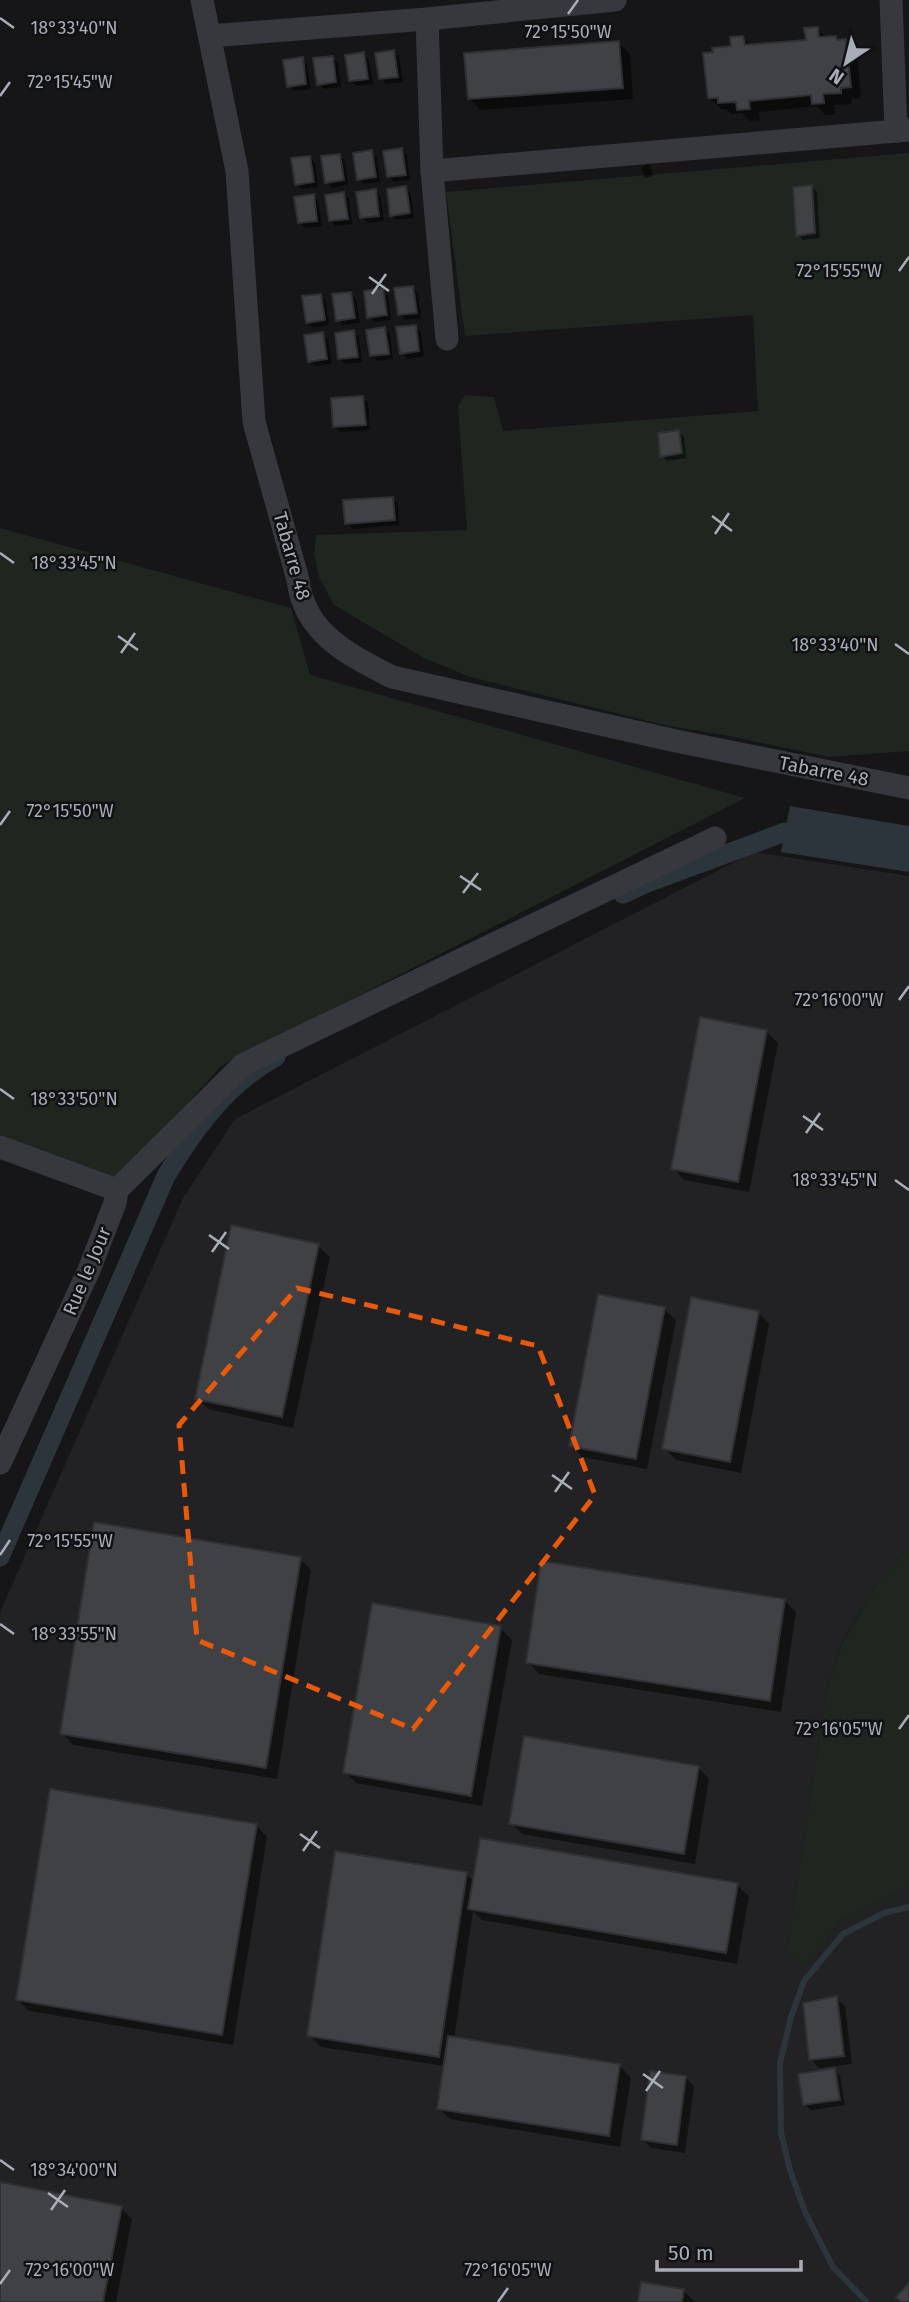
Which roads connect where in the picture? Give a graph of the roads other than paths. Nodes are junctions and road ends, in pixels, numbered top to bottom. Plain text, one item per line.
1 (202, 0) edge
2 (615, 0) edge
3 (891, 0) edge
4 (427, 19) junction
5 (210, 36) junction
6 (902, 131) edge
7 (432, 171) junction
8 (447, 338) dead end
9 (907, 787) edge
10 (715, 838) dead end
11 (0, 1147) edge
12 (117, 1190) junction
13 (0, 1463) edge

1 - 5 street, Tabarre 48
2 - 4 street
3 - 6 street
4 - 5 street
4 - 7 street
5 - 9 street, Tabarre 48
6 - 7 street
7 - 8 street
10 - 12 street
11 - 12 street
12 - 13 street, Rue le Jour

